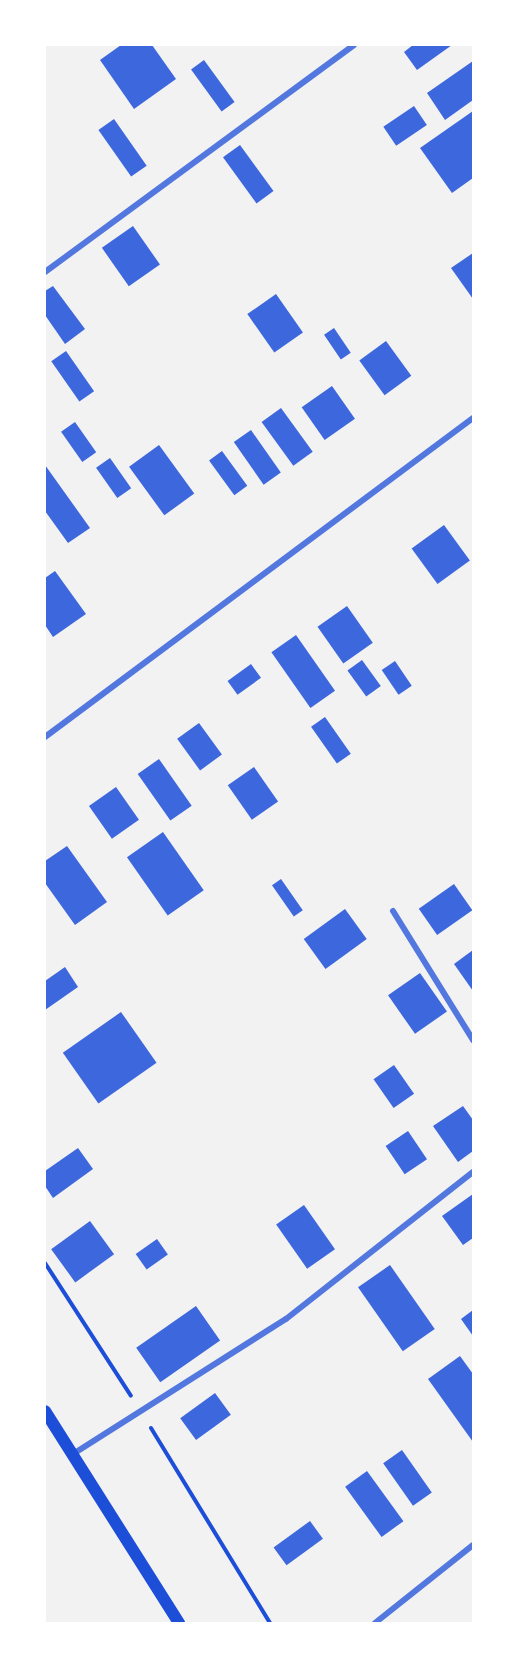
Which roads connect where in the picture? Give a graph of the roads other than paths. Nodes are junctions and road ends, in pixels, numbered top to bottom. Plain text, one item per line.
1 (354, 45) edge
2 (45, 272) edge
3 (473, 418) edge
4 (45, 737) edge
5 (393, 911) dead end
6 (473, 1040) edge
7 (473, 1172) edge
8 (45, 1411) edge
9 (74, 1454) junction
10 (473, 1545) edge
11 (179, 1623) edge
12 (375, 1623) edge

1 - 2 street
3 - 4 street
5 - 6 street
7 - 9 street
8 - 9 main road
9 - 11 main road
10 - 12 street

